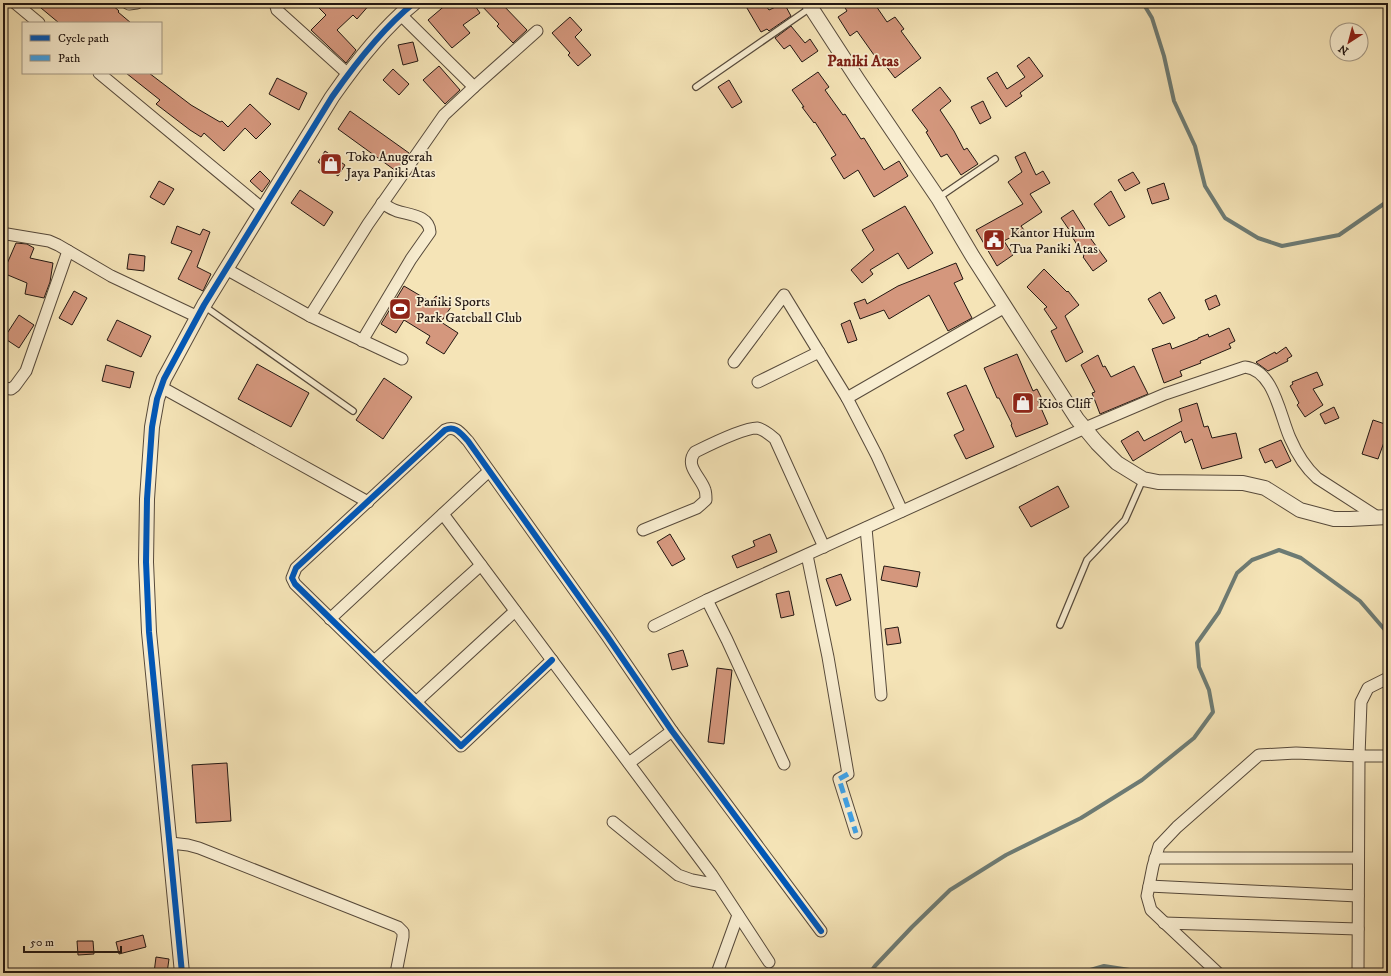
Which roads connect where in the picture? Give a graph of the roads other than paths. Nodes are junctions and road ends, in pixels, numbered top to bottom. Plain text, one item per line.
1 (15, 3) edge
2 (127, 3) edge
3 (137, 3) edge
4 (275, 3) edge
5 (414, 3) edge
6 (809, 5) edge
7 (400, 14) junction
8 (38, 22) edge
9 (537, 31) dead end
10 (100, 74) edge
11 (348, 74) junction
12 (474, 87) junction
13 (696, 87) dead end
14 (995, 159) dead end
15 (938, 198) junction
16 (382, 203) junction
17 (264, 209) junction
18 (7, 234) dead end
19 (68, 251) junction
20 (226, 269) junction
21 (1005, 308) junction
22 (201, 311) junction
23 (310, 316) junction
24 (362, 341) junction
25 (819, 352) junction
26 (402, 359) dead end
27 (734, 362) dead end
28 (758, 382) dead end
29 (161, 387) junction
30 (3, 388) edge
31 (848, 398) junction
32 (353, 411) dead end
33 (1085, 428) junction
34 (489, 470) junction
35 (1143, 479) junction
36 (368, 502) junction
37 (902, 511) junction
38 (443, 514) junction
39 (1384, 517) edge
40 (866, 528) junction
41 (643, 530) dead end
42 (824, 547) junction
43 (806, 555) junction
44 (481, 565) junction
45 (707, 600) junction
46 (515, 611) junction
47 (330, 619) junction
48 (654, 626) dead end
49 (1060, 626) dead end
50 (552, 660) junction
51 (374, 661) junction
52 (1388, 678) edge
53 (881, 695) dead end
54 (416, 702) junction
55 (672, 731) junction
56 (1359, 756) junction
57 (1388, 756) edge
58 (629, 763) junction
59 (784, 764) dead end
60 (613, 822) dead end
61 (856, 832) dead end
62 (170, 843) junction
63 (1155, 858) junction
64 (1358, 858) junction
65 (718, 885) junction
66 (1149, 886) junction
67 (1358, 896) junction
68 (738, 915) junction
69 (1164, 923) junction
70 (1358, 929) junction
71 (821, 931) dead end
72 (769, 962) dead end
73 (182, 973) edge
74 (396, 973) edge
75 (717, 973) edge
76 (1218, 973) edge
77 (1358, 973) edge

1 - 8 street
2 - 3 street
4 - 11 street
5 - 7 street
6 - 13 lane
6 - 15 street
7 - 11 street
7 - 12 street
9 - 12 street
10 - 17 street
11 - 17 street
12 - 16 street
14 - 15 lane
15 - 21 street
16 - 23 street
16 - 24 street
17 - 20 street
18 - 19 street
19 - 22 street
19 - 30 street
20 - 22 street
20 - 23 street
21 - 31 street
21 - 33 street
22 - 29 street
22 - 32 lane
23 - 24 street
24 - 26 street
25 - 27 street
25 - 28 street
25 - 31 street
29 - 36 street
29 - 62 street
31 - 37 street
33 - 35 street
33 - 37 street
33 - 39 street
34 - 36 street
34 - 38 street
34 - 55 street
35 - 39 street
35 - 49 lane
36 - 47 street
37 - 40 street
38 - 44 street
38 - 47 street
40 - 42 street
40 - 53 street
41 - 42 street
42 - 43 street
43 - 45 street
43 - 61 street
44 - 46 street
44 - 51 street
45 - 48 street
45 - 59 street
46 - 50 street
46 - 54 street
47 - 51 street
50 - 54 street
50 - 58 street
51 - 54 street
52 - 56 street
55 - 58 street
55 - 71 street
56 - 57 street
56 - 63 street
56 - 64 street
58 - 65 street
60 - 65 street
62 - 73 street
62 - 74 street
63 - 64 street
63 - 66 street
64 - 67 street
65 - 68 street
66 - 67 street
66 - 69 street
67 - 70 street
68 - 72 street
68 - 75 street
69 - 70 street
69 - 76 street
70 - 77 street

